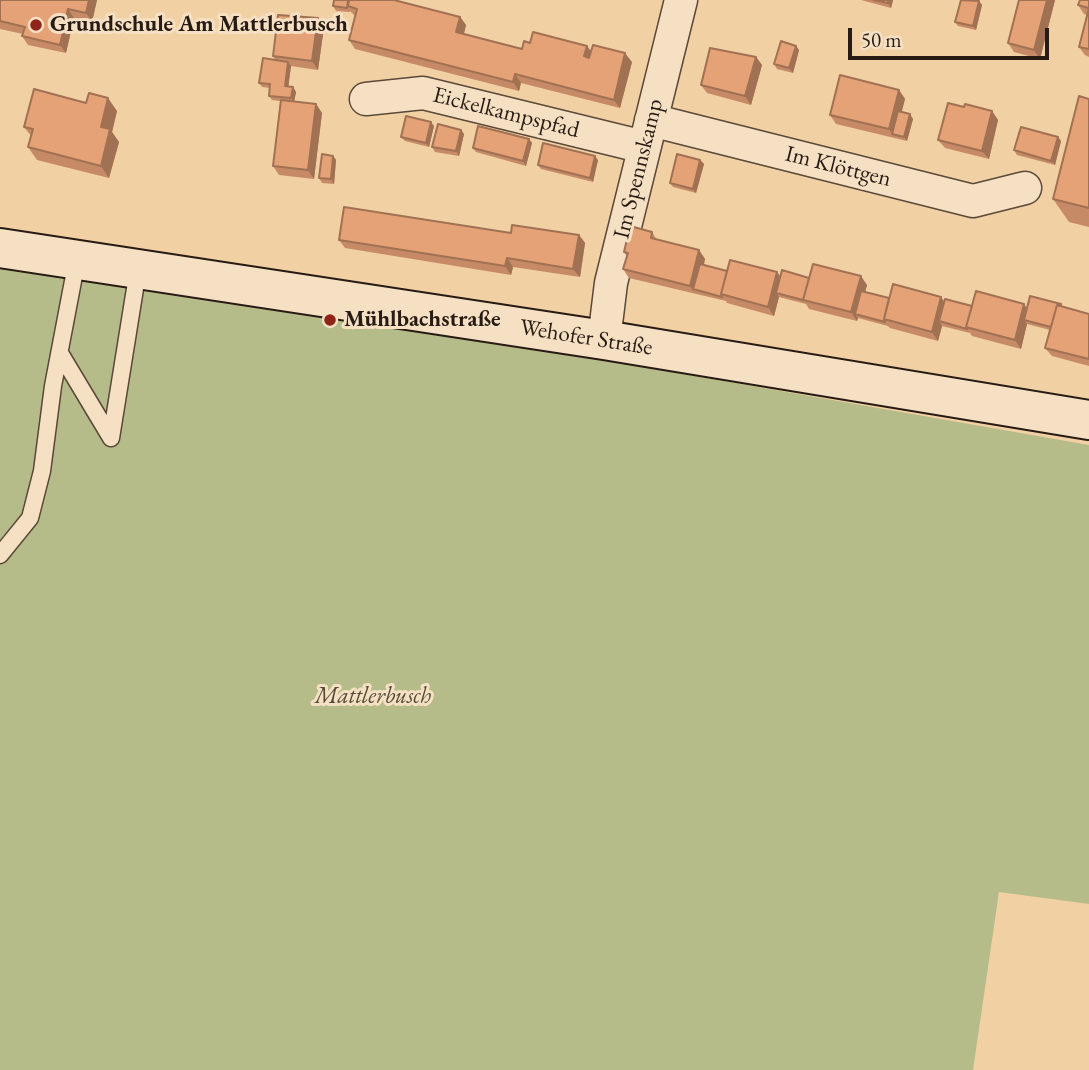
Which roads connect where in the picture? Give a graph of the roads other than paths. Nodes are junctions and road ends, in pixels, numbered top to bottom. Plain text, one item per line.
1 (681, 0) edge
2 (366, 99) dead end
3 (648, 134) junction
4 (1025, 188) dead end
5 (0, 248) edge
6 (76, 260) junction
7 (138, 270) junction
8 (604, 340) junction
9 (60, 354) junction
10 (1089, 420) edge
11 (0, 555) edge

1 - 3 street, Im Spennskamp
2 - 3 street, Eickelkampspfad
3 - 4 street, Im Klöttgen
3 - 8 street, Im Spennskamp
5 - 6 street, Wehofer Straße
6 - 7 street, Wehofer Straße
6 - 9 lane
7 - 8 street, Wehofer Straße
7 - 9 lane
8 - 10 street, Wehofer Straße
9 - 11 lane

